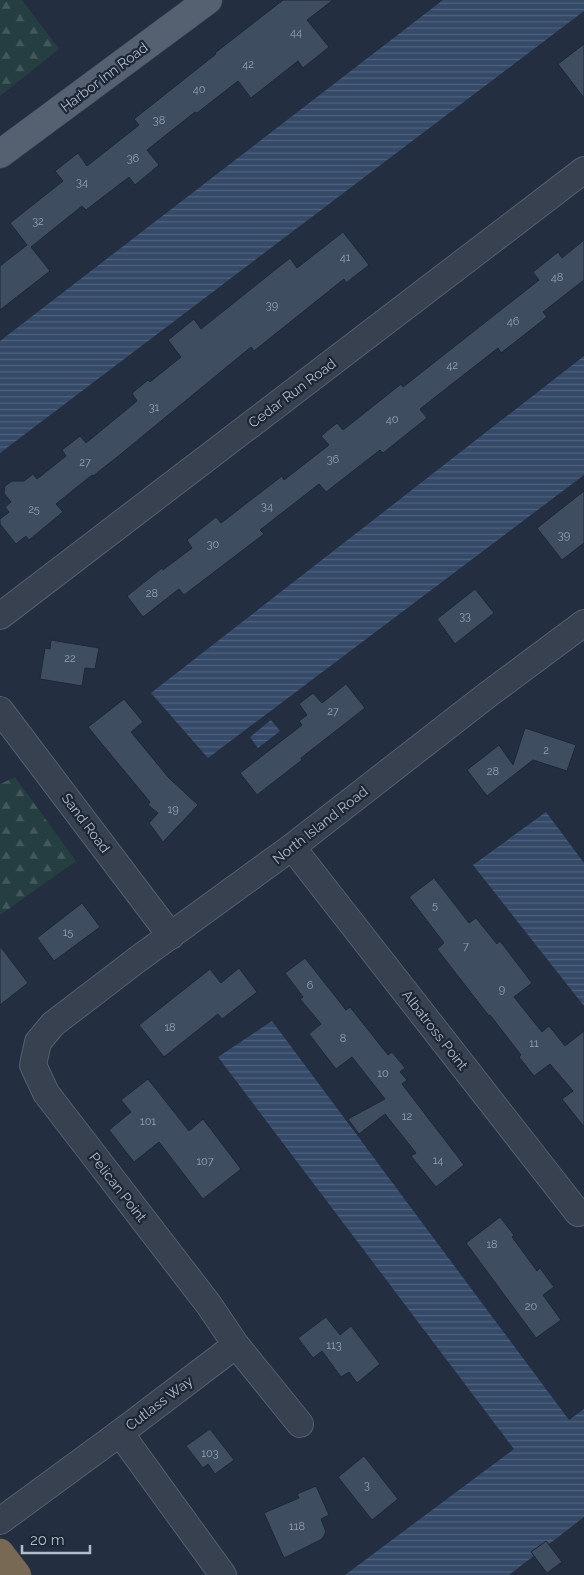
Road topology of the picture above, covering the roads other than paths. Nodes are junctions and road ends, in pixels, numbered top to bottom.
1 (208, 0) edge
2 (0, 154) edge
3 (584, 170) edge
4 (0, 616) edge
5 (579, 636) edge
6 (0, 710) edge
7 (292, 847) junction
8 (171, 936) junction
9 (53, 1024) joint
10 (578, 1213) dead end
11 (236, 1345) junction
12 (300, 1424) dead end
13 (120, 1433) junction
14 (0, 1521) edge
15 (0, 1553) edge
16 (17, 1575) edge
17 (223, 1575) edge

1 - 2 main road, Harbor Inn Road
3 - 4 street, Cedar Run Road
5 - 7 street, North Island Road
6 - 8 street, Sand Road
7 - 8 street, North Island Road
7 - 10 street, Albatross Point
8 - 9 street, North Island Road
9 - 11 street, Pelican Point
11 - 12 street
11 - 13 street, Cutlass Way
13 - 14 street, Cutlass Way
13 - 17 street
15 - 16 highway

